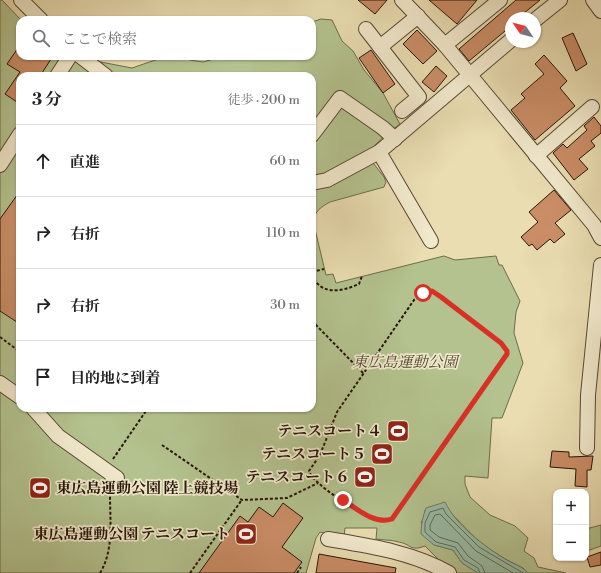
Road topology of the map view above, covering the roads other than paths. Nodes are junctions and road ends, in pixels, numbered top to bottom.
1 (402, 0) edge
2 (500, 0) edge
3 (560, 0) edge
4 (593, 0) edge
5 (29, 3) edge
6 (601, 11) edge
7 (541, 15) edge
8 (38, 16) edge
9 (418, 16) junction
10 (366, 29) dead end
11 (445, 45) junction
12 (505, 45) edge
13 (380, 47) junction
14 (67, 60) edge
15 (85, 60) edge
16 (60, 72) edge
17 (101, 72) edge
18 (468, 76) junction
19 (592, 107) dead end
20 (402, 111) dead end
21 (316, 130) edge
22 (395, 139) junction
23 (16, 140) edge
24 (379, 152) junction
25 (536, 156) junction
26 (0, 165) edge
27 (316, 182) edge
28 (601, 238) edge
29 (431, 241) dead end
30 (601, 265) edge
31 (0, 383) edge
32 (16, 394) edge
33 (37, 412) edge
34 (587, 448) dead end
35 (117, 478) road end
36 (328, 539) dead end
37 (449, 573) edge

1 - 9 street
2 - 11 street
3 - 7 street
4 - 6 street
5 - 8 street
9 - 11 street
9 - 13 street
10 - 13 street
11 - 18 street
12 - 18 street
13 - 20 street
14 - 16 street
15 - 17 street
18 - 22 street
18 - 25 street
19 - 25 street
21 - 22 street
22 - 24 street
23 - 26 street
24 - 27 street
24 - 29 street
25 - 28 street
30 - 34 street
31 - 32 street
33 - 35 street
36 - 37 street

